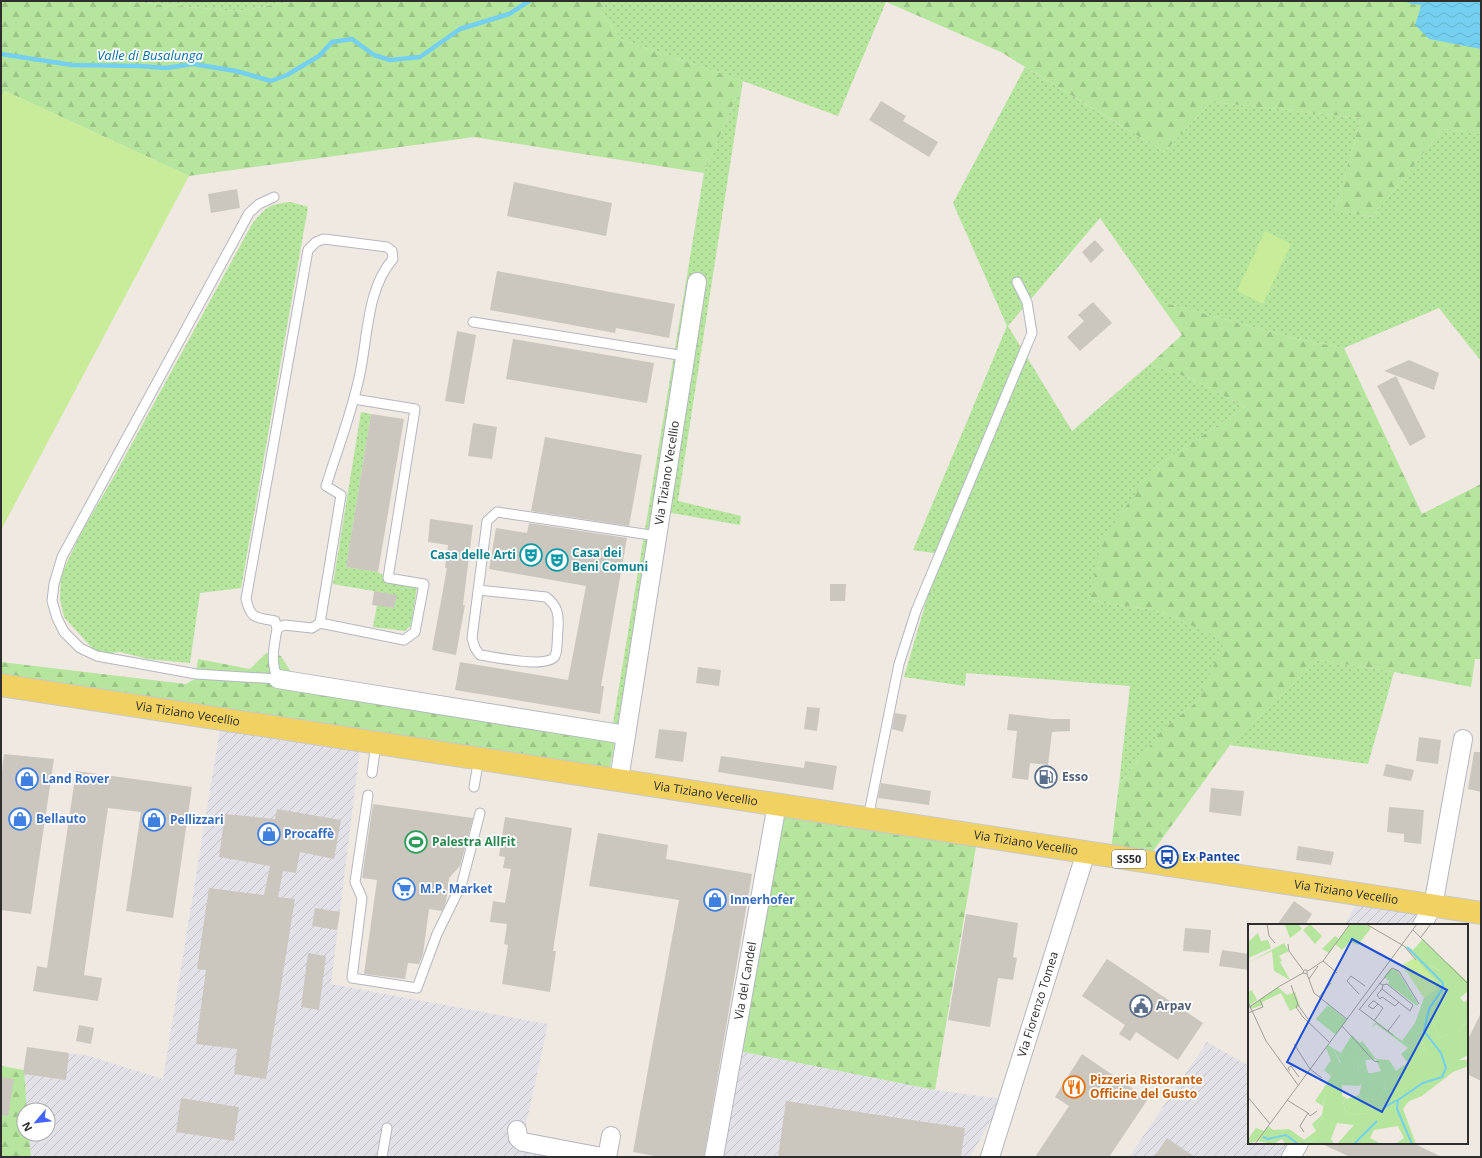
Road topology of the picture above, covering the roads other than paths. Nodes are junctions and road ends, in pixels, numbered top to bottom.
1 (274, 197) dead end
2 (697, 282) dead end
3 (1017, 282) dead end
4 (473, 322) dead end
5 (685, 356) junction
6 (354, 399) junction
7 (657, 536) junction
8 (478, 590) junction
9 (320, 623) junction
10 (277, 629) junction
11 (278, 679) junction
12 (1, 685) edge
13 (626, 735) junction
14 (1463, 739) dead end
15 (376, 743) junction
16 (479, 758) junction
17 (372, 773) dead end
18 (619, 780) junction
19 (474, 787) dead end
20 (368, 795) dead end
21 (777, 804) junction
22 (480, 814) dead end
23 (868, 818) junction
24 (1086, 852) junction
25 (1433, 906) junction
26 (1481, 913) edge
27 (1423, 924) edge
28 (387, 1128) dead end
29 (516, 1130) dead end
30 (610, 1136) dead end
31 (1298, 1144) edge
32 (382, 1157) edge
33 (602, 1157) edge
34 (607, 1157) edge
35 (714, 1157) edge
36 (990, 1157) edge
37 (1291, 1157) edge

1 - 11 lane
2 - 5 street, Via Tiziano Vecellio
3 - 23 lane
4 - 5 lane
5 - 7 street, Via Tiziano Vecellio
6 - 9 lane
6 - 9 lane
6 - 10 lane
7 - 8 lane
7 - 13 street, Via Tiziano Vecellio
8 - 8 lane
9 - 10 lane
10 - 11 lane
11 - 13 street
12 - 15 main road, Via Tiziano Vecellio
13 - 18 street, Via Tiziano Vecellio
14 - 25 street
15 - 16 main road, Via Tiziano Vecellio
15 - 17 lane
16 - 18 main road, Via Tiziano Vecellio
16 - 19 lane
18 - 21 main road, Via Tiziano Vecellio
20 - 22 lane
21 - 23 main road, Via Tiziano Vecellio / SS50
21 - 35 street, Via del Candel
23 - 24 main road, Via Tiziano Vecellio / SS50
24 - 25 main road, Via Tiziano Vecellio / SS50
24 - 36 street, Via Fiorenzo Tomea
25 - 26 main road, Via Tiziano Vecellio / SS50
25 - 27 street
28 - 32 lane
29 - 33 street
30 - 34 street
31 - 37 street

